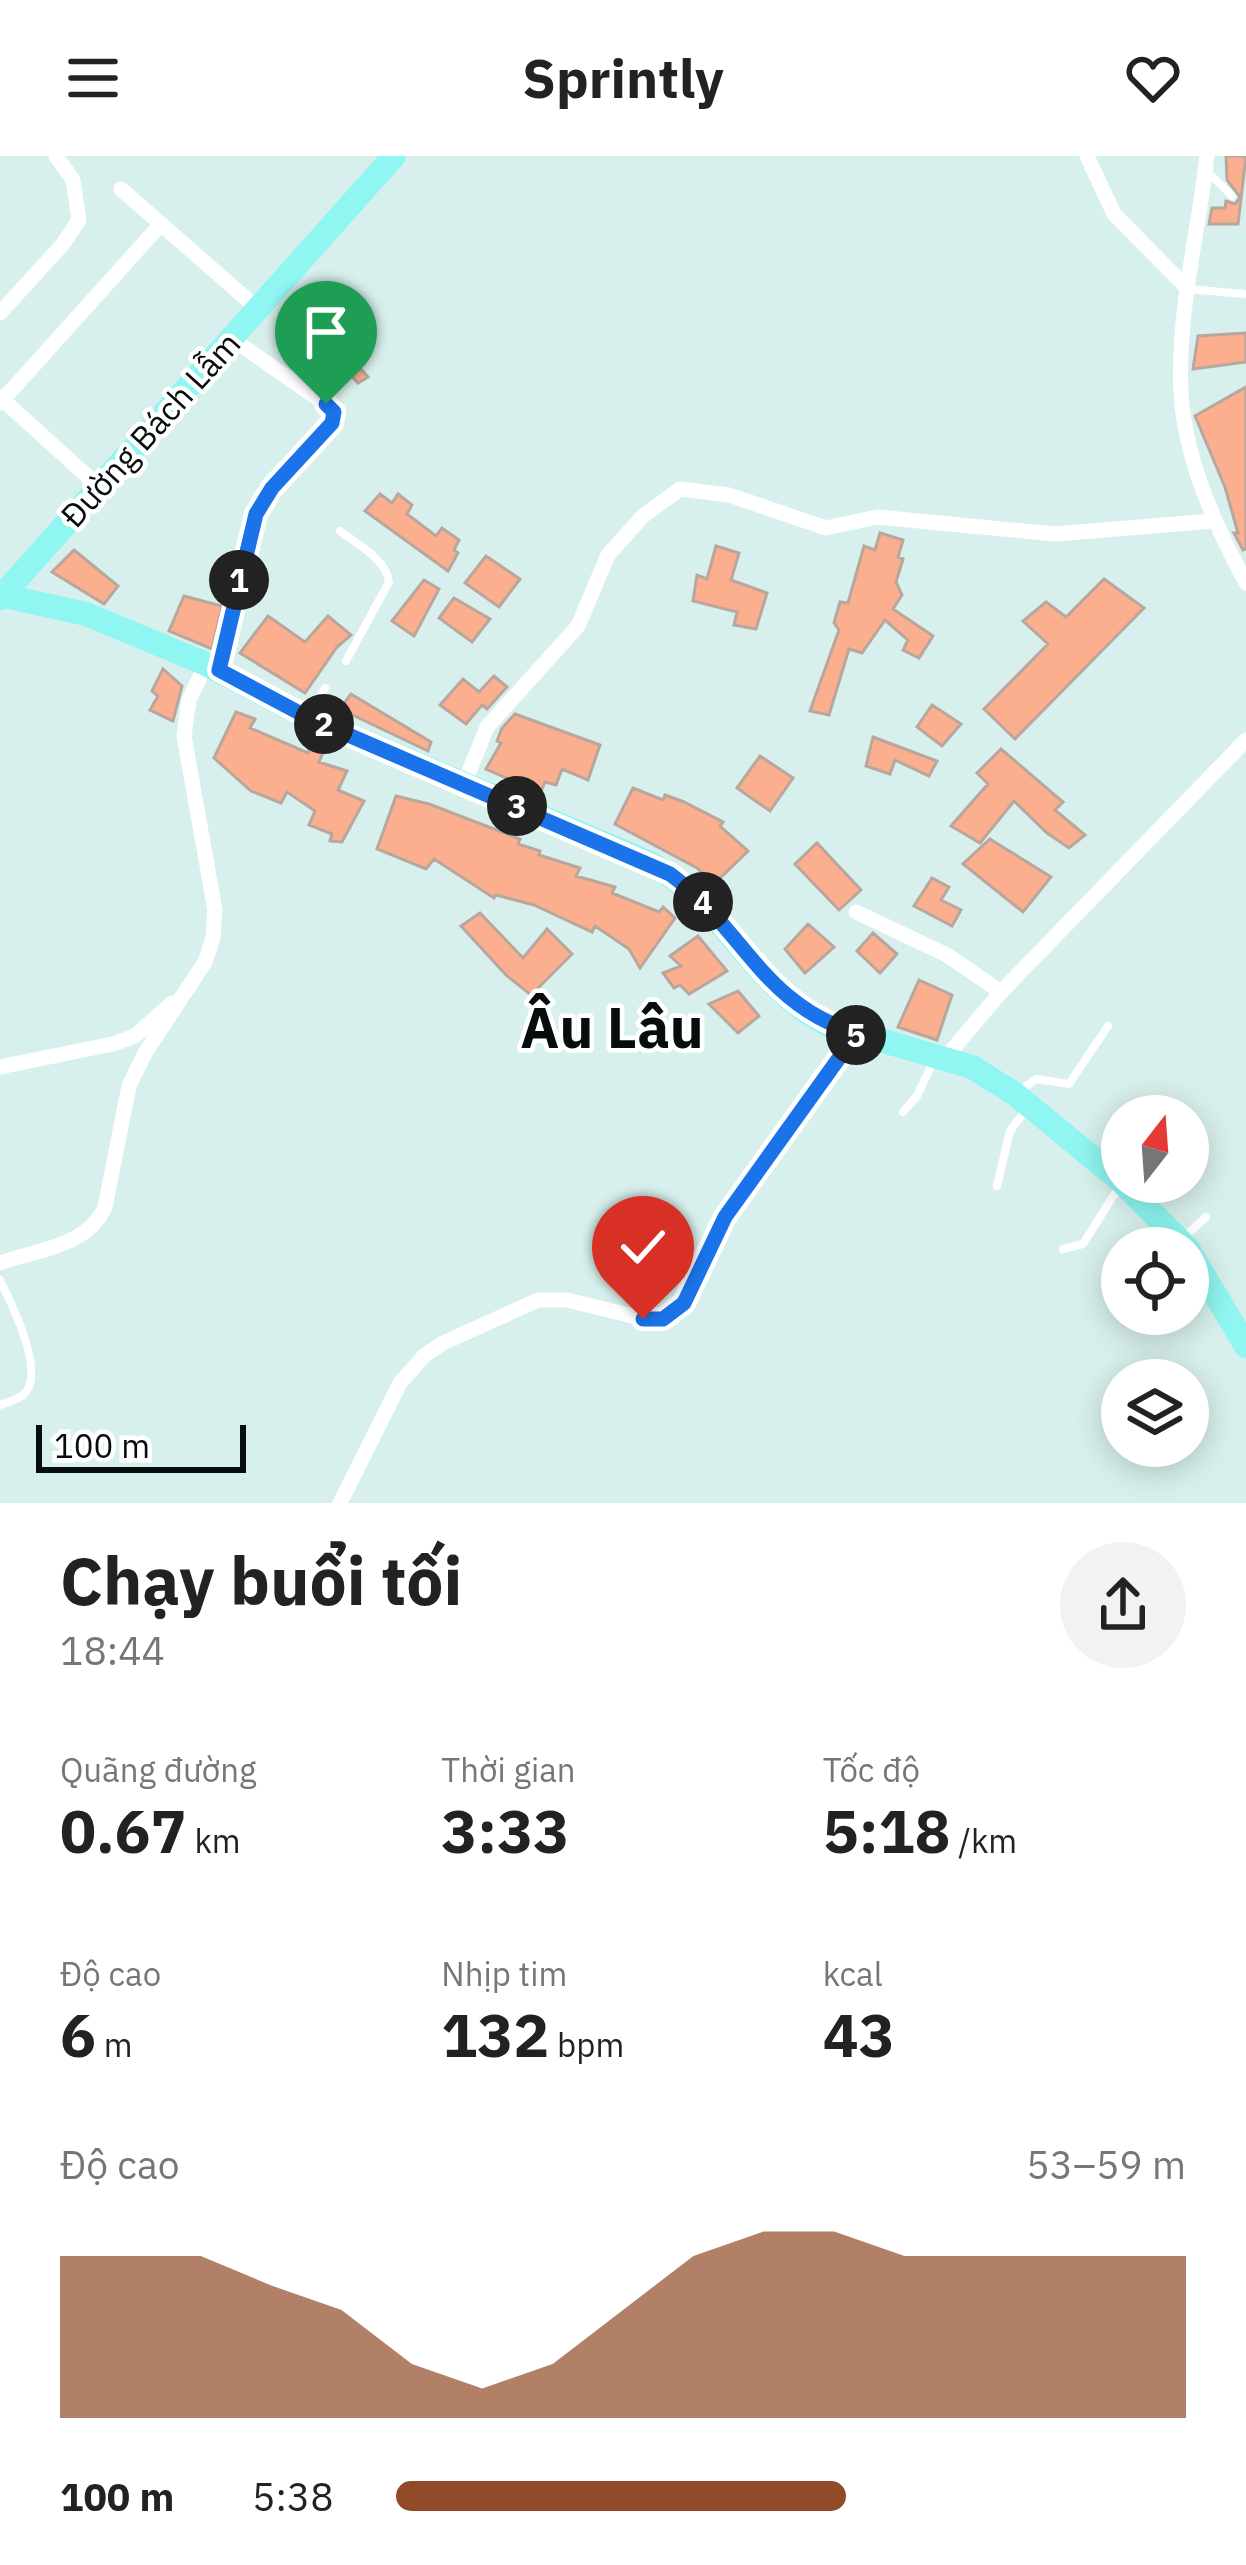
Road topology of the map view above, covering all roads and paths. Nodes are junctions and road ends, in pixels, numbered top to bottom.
1 (56, 156) edge
2 (394, 156) edge
3 (1087, 156) edge
4 (1206, 163) edge
5 (121, 189) dead end
6 (1232, 196) dead end
7 (161, 224) junction
8 (1188, 289) junction
9 (1243, 294) edge
10 (258, 309) junction
11 (0, 313) edge
12 (231, 338) junction
13 (1, 400) edge
14 (98, 486) junction
15 (1213, 520) junction
16 (340, 531) dead end
17 (1246, 583) edge
18 (1, 596) edge
19 (346, 661) dead end
20 (213, 667) junction
21 (325, 688) dead end
22 (309, 718) junction
23 (1246, 740) edge
24 (464, 784) junction
25 (856, 912) dead end
26 (1001, 992) junction
27 (182, 996) junction
28 (1108, 1026) dead end
29 (857, 1033) junction
30 (941, 1055) junction
31 (0, 1066) edge
32 (1022, 1099) junction
33 (903, 1112) dead end
34 (1101, 1162) edge
35 (997, 1186) dead end
36 (1113, 1203) edge
37 (1145, 1203) edge
38 (1205, 1217) dead end
39 (1168, 1227) edge
40 (1198, 1227) edge
41 (1063, 1249) dead end
42 (0, 1263) edge
43 (0, 1280) edge
44 (1209, 1284) edge
45 (1243, 1337) edge
46 (0, 1405) edge
47 (340, 1503) edge

1 - 11 street
2 - 10 main road, Đường Bách Lẫm
3 - 8 street
4 - 6 lane
4 - 8 street
5 - 7 street
7 - 10 street
7 - 13 street
8 - 9 lane
8 - 15 street
10 - 12 main road, Đường Bách Lẫm
12 - 14 main road, Đường Bách Lẫm
12 - 20 street
13 - 14 street
14 - 18 main road, Đường Bách Lẫm
15 - 17 street
15 - 24 street
16 - 19 lane
18 - 20 main road
20 - 22 main road
20 - 27 street
21 - 22 lane
22 - 24 main road
23 - 26 street
24 - 29 main road
25 - 26 street
26 - 30 street
27 - 31 street
27 - 42 street
28 - 32 lane
29 - 30 main road
29 - 47 street
30 - 32 main road
30 - 33 lane
32 - 34 main road
32 - 35 lane
36 - 41 lane
37 - 39 main road
38 - 40 lane
43 - 46 lane
44 - 45 main road

